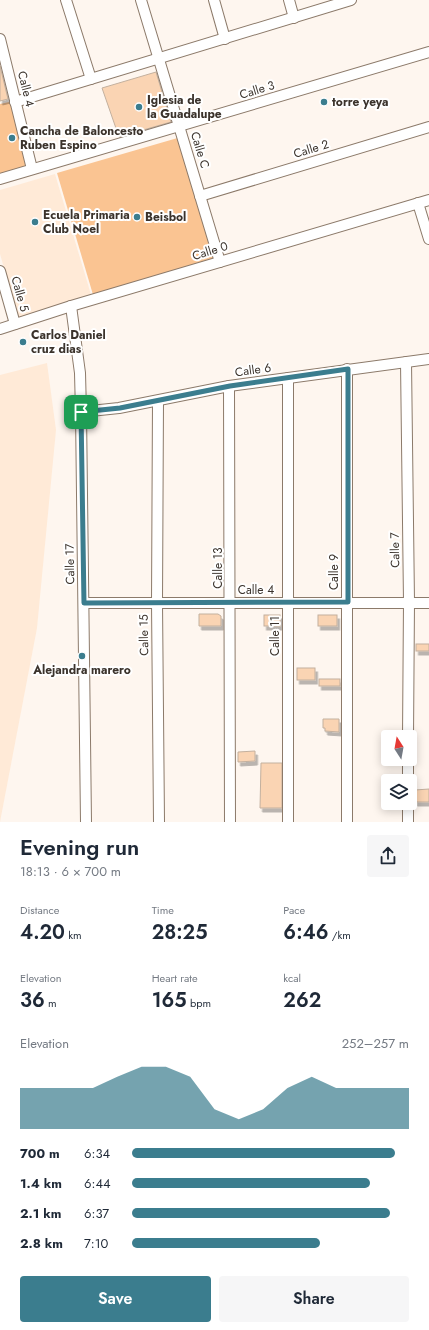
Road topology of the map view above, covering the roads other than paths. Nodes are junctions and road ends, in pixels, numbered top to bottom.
1 (66, 0) edge
2 (141, 0) edge
3 (214, 0) edge
4 (289, 0) edge
5 (347, 1) edge
6 (294, 18) junction
7 (0, 39) edge
8 (225, 39) junction
9 (429, 52) edge
10 (159, 58) junction
11 (91, 79) junction
12 (15, 102) junction
13 (429, 127) edge
14 (179, 128) junction
15 (32, 169) junction
16 (0, 179) edge
17 (200, 196) junction
18 (429, 200) edge
19 (418, 202) junction
20 (429, 239) edge
21 (220, 262) junction
22 (0, 271) edge
23 (71, 306) junction
24 (16, 324) junction
25 (0, 329) edge
26 (429, 359) edge
27 (406, 362) junction
28 (348, 369) junction
29 (288, 378) junction
30 (230, 386) junction
31 (158, 401) junction
32 (81, 412) junction
33 (348, 602) junction
34 (409, 602) junction
35 (84, 603) junction
36 (157, 603) junction
37 (231, 603) junction
38 (288, 603) junction
39 (429, 603) edge
40 (408, 730) edge
41 (408, 810) edge
42 (86, 822) edge
43 (159, 822) edge
44 (230, 822) edge
45 (288, 822) edge
46 (347, 822) edge
47 (408, 822) edge

1 - 11 street
2 - 10 street, Calle C
3 - 8 street
4 - 6 street
5 - 6 street
6 - 8 street
7 - 12 street, Calle 4
8 - 10 street
9 - 14 street, Calle 3
10 - 11 street
10 - 14 street, Calle C
11 - 12 street
12 - 15 street, Calle 4
13 - 17 street, Calle 2
14 - 15 street, Calle 3
14 - 17 street, Calle C
15 - 16 street, Calle 3
17 - 21 street, Calle C
18 - 19 street, Calle 0
19 - 20 street
19 - 21 street, Calle 0
21 - 23 street, Calle 0
22 - 24 street, Calle 5
23 - 24 street, Calle 0
23 - 32 street, Calle 17
24 - 25 street, Calle 0
26 - 27 street, Calle 6
27 - 28 street, Calle 6
27 - 34 street, Calle 7
28 - 29 street, Calle 6
28 - 33 street, Calle 9
29 - 30 street, Calle 6
29 - 38 street, Calle 11
30 - 31 street, Calle 6
30 - 37 street, Calle 13
31 - 32 street, Calle 6
31 - 36 street, Calle 15
32 - 35 street, Calle 17
33 - 34 street, Calle 4
33 - 38 street, Calle 4
33 - 46 street, Calle 9
34 - 39 street, Calle 4
34 - 40 street, Calle 7
35 - 36 street, Calle 4
35 - 42 street, Calle 17
36 - 37 street, Calle 4
36 - 43 street, Calle 15
37 - 38 street, Calle 4
37 - 44 street, Calle 13
38 - 45 street, Calle 11
41 - 47 street

